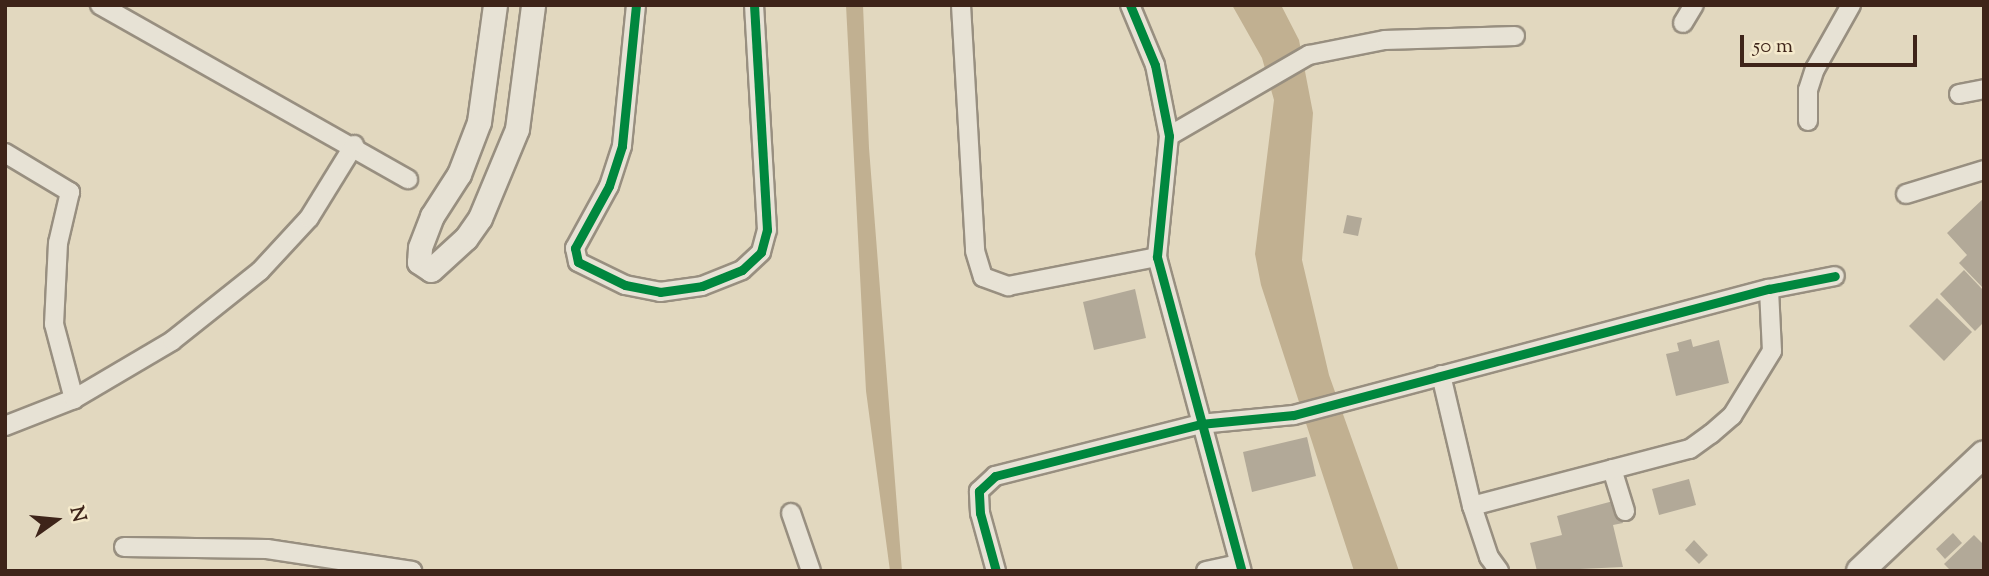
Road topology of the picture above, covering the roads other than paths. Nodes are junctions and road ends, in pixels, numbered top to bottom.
1 (100, 5) edge
2 (495, 5) edge
3 (533, 5) edge
4 (636, 5) edge
5 (754, 5) edge
6 (961, 5) edge
7 (1130, 5) edge
8 (1694, 5) edge
9 (1851, 5) edge
10 (1684, 23) dead end
11 (1515, 36) dead end
12 (1984, 89) edge
13 (1959, 94) dead end
14 (1808, 121) dead end
15 (1169, 136) junction
16 (354, 145) junction
17 (5, 153) edge
18 (1984, 170) edge
19 (408, 179) dead end
20 (1906, 194) dead end
21 (1157, 257) junction
22 (1835, 276) dead end
23 (1769, 289) junction
24 (1441, 374) junction
25 (74, 400) junction
26 (1200, 424) junction
27 (5, 426) edge
28 (1984, 454) edge
29 (1612, 469) junction
30 (1472, 506) junction
31 (1625, 512) dead end
32 (791, 513) dead end
33 (124, 547) dead end
34 (1240, 567) edge
35 (412, 571) edge
36 (811, 571) edge
37 (996, 571) edge
38 (1206, 571) edge
39 (1499, 571) edge
40 (1860, 571) edge

1 - 16 street
2 - 3 street
4 - 5 street
6 - 21 street
7 - 15 street
8 - 10 street
9 - 14 street
11 - 15 street
12 - 13 street
15 - 21 street
16 - 19 street
16 - 25 street
17 - 25 street
18 - 20 street
21 - 26 street
22 - 23 street
23 - 24 street
23 - 29 street
24 - 26 street
24 - 30 street
25 - 27 street
26 - 34 street
26 - 37 street
28 - 40 main road
29 - 30 street
29 - 31 street
30 - 39 street
32 - 36 street
33 - 35 street
34 - 38 street

